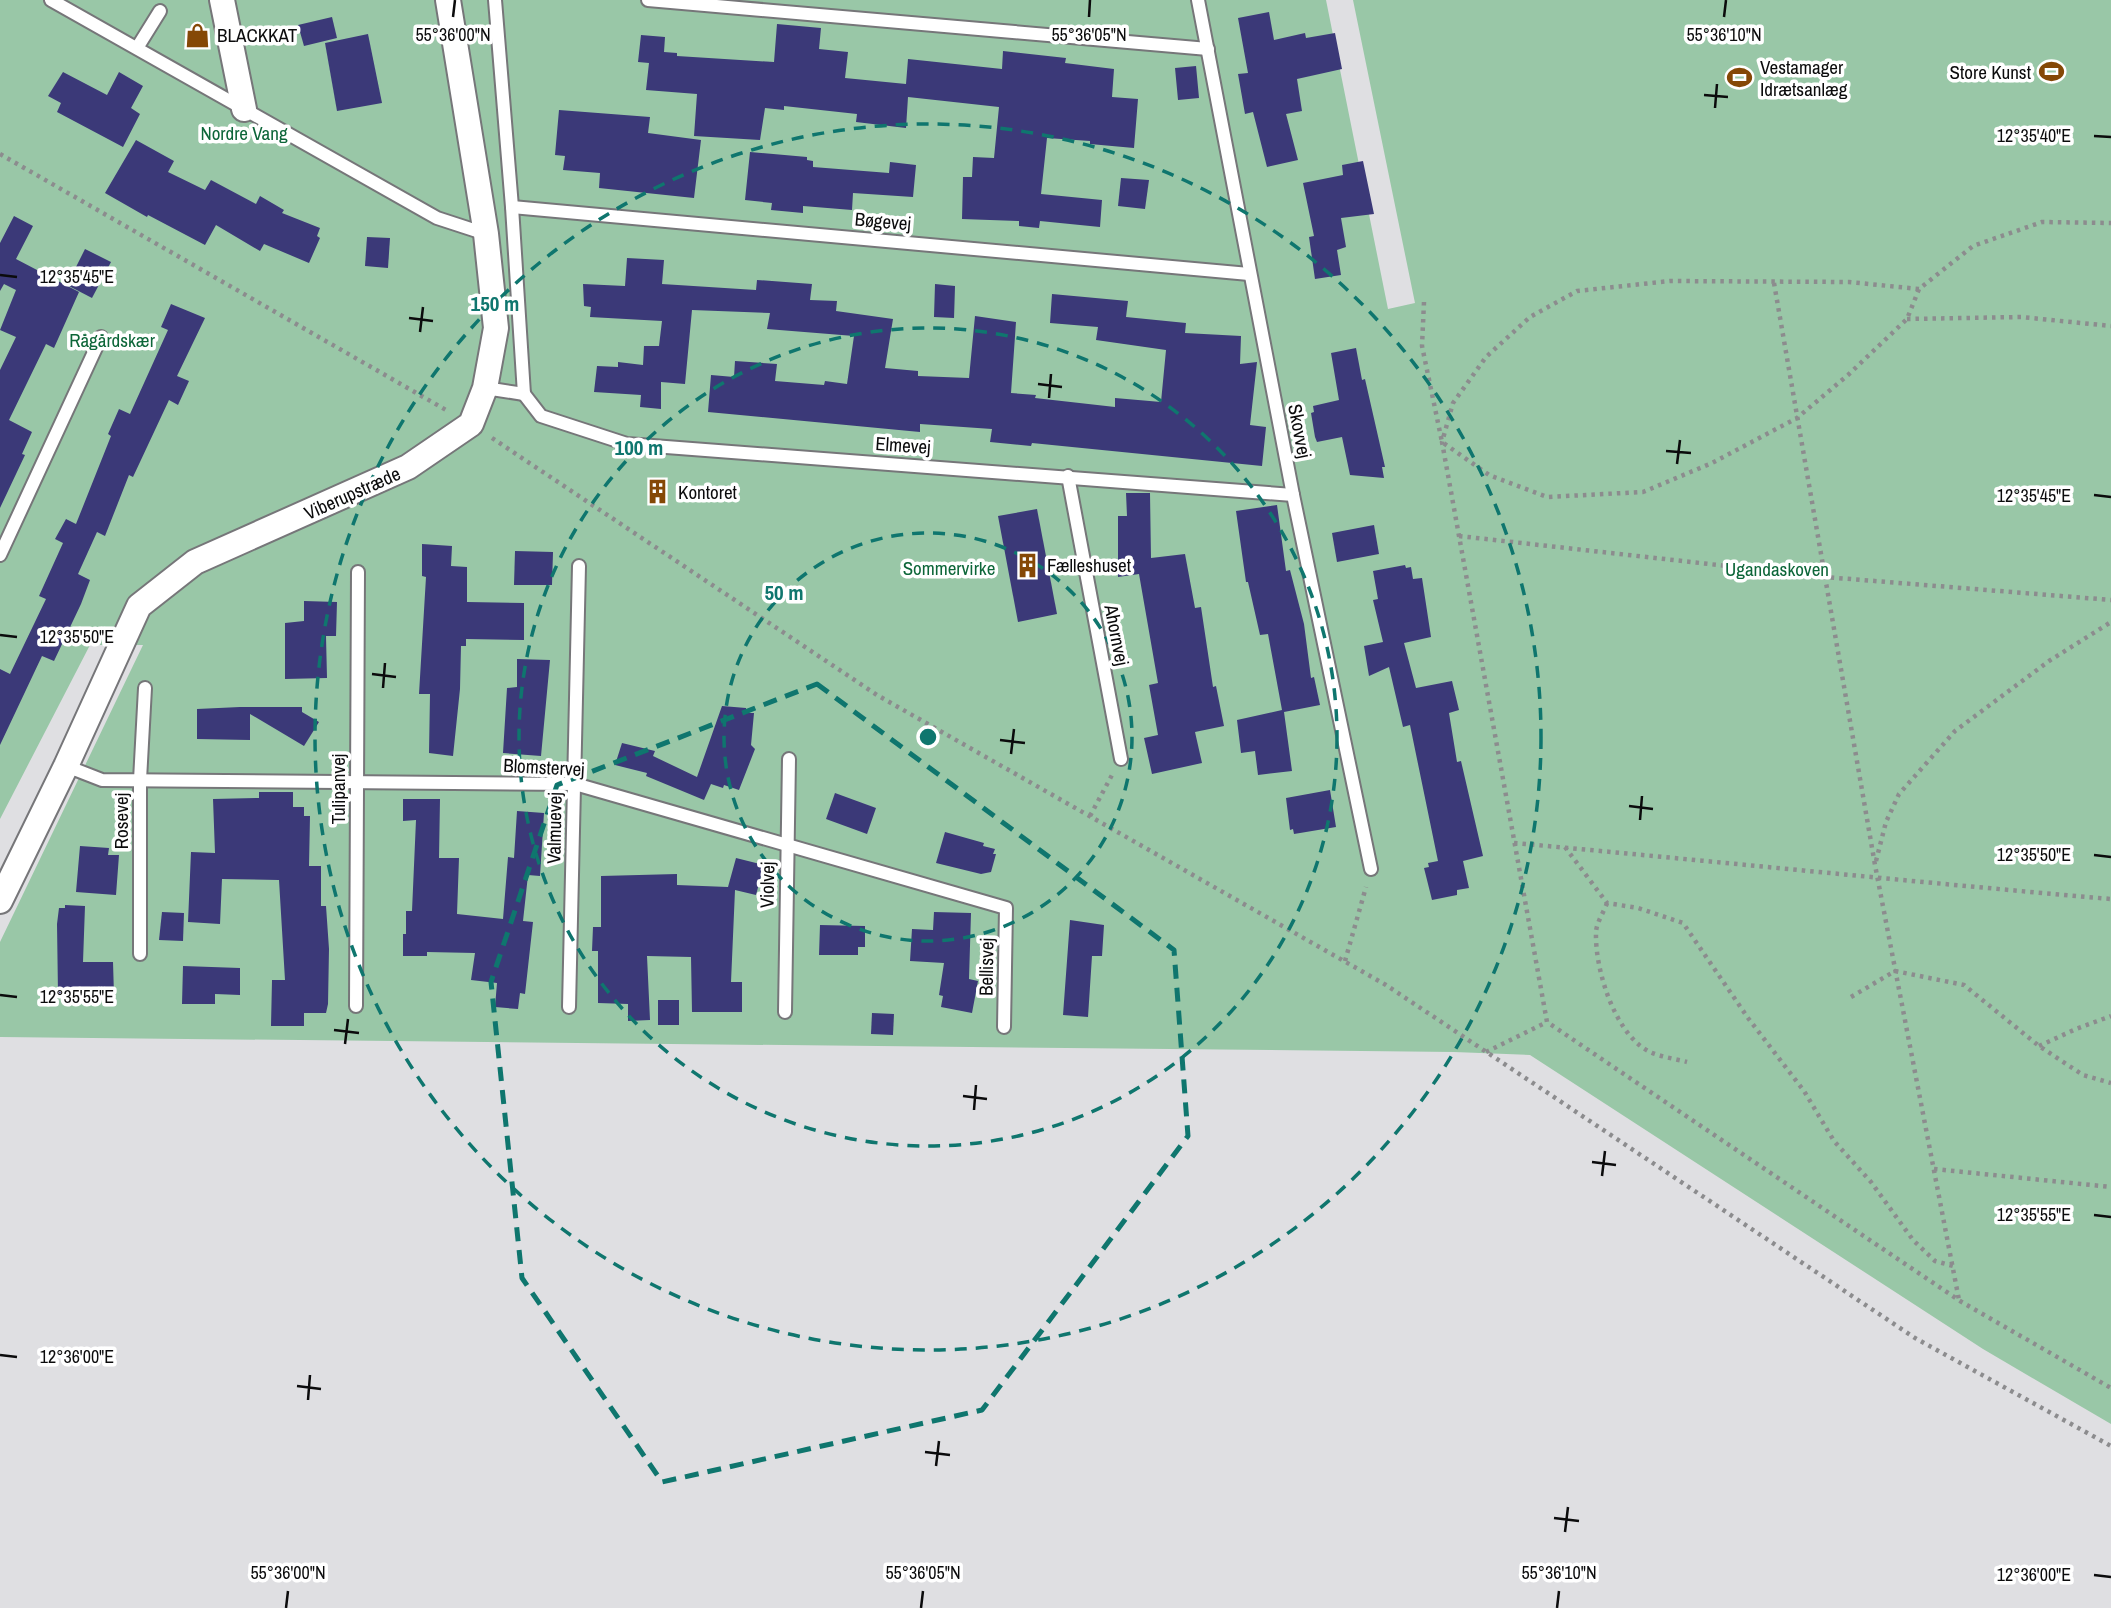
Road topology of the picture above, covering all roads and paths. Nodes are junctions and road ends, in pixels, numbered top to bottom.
1 (222, 0) edge
2 (449, 0) edge
3 (495, 0) edge
4 (648, 0) edge
5 (1198, 0) edge
6 (54, 1) edge
7 (160, 11) dead end
8 (137, 48) junction
9 (1208, 49) junction
10 (244, 109) junction
11 (0, 155) edge
12 (512, 207) junction
13 (2111, 223) edge
14 (486, 234) junction
15 (1249, 274) junction
16 (1774, 283) junction
17 (1920, 289) junction
18 (1424, 302) dead end
19 (1907, 319) junction
20 (2111, 326) edge
21 (101, 337) dead end
22 (485, 388) junction
23 (524, 394) junction
24 (1797, 418) junction
25 (471, 424) junction
26 (1442, 442) junction
27 (1068, 476) junction
28 (1293, 495) junction
29 (1459, 536) junction
30 (0, 555) edge
31 (579, 566) dead end
32 (358, 572) dead end
33 (1825, 578) junction
34 (2111, 600) edge
35 (2111, 622) edge
36 (145, 688) dead end
37 (789, 759) dead end
38 (1121, 759) joint
39 (66, 765) junction
40 (140, 780) junction
41 (357, 782) junction
42 (575, 784) junction
43 (1090, 816) junction
44 (1514, 843) junction
45 (787, 845) junction
46 (1565, 847) junction
47 (1875, 865) junction
48 (1371, 869) joint
49 (1877, 879) junction
50 (2111, 899) edge
51 (0, 901) edge
52 (1607, 903) junction
53 (1006, 908) joint
54 (139, 954) dead end
55 (1345, 961) junction
56 (1895, 971) junction
57 (1851, 997) dead end
58 (356, 1006) dead end
59 (569, 1007) dead end
60 (785, 1012) dead end
61 (2111, 1016) edge
62 (1547, 1022) junction
63 (1004, 1027) dead end
64 (2039, 1046) junction
65 (1486, 1052) junction
66 (1687, 1062) dead end
67 (2111, 1083) edge
68 (1934, 1168) junction
69 (2111, 1187) edge
70 (1953, 1266) junction
71 (1960, 1301) junction
72 (2111, 1388) edge
73 (2111, 1446) edge

1 - 10 street
2 - 14 street
3 - 12 lane
4 - 9 lane
5 - 9 lane, Skovvej
6 - 8 lane
7 - 8 lane
8 - 10 lane
9 - 15 lane, Skovvej
10 - 14 lane
11 - 25 path
12 - 15 lane, Bøgevej
12 - 23 lane
13 - 17 path
14 - 22 street
15 - 28 lane, Skovvej
16 - 17 path
16 - 24 path
16 - 26 path
17 - 19 path
18 - 26 path
19 - 20 path
19 - 24 path
21 - 30 lane
22 - 23 lane
22 - 25 street
23 - 27 lane, Elmevej
24 - 26 path
24 - 33 path
25 - 39 street, Viberupstræde
25 - 43 path
26 - 29 path
27 - 28 lane, Elmevej
27 - 38 lane, Ahornvej
28 - 48 lane, Skovvej
29 - 33 path
29 - 44 path
31 - 42 lane, Valmuevej
32 - 41 lane, Tulipanvej
33 - 34 path
33 - 47 path
35 - 47 path
36 - 40 lane, Rosevej
37 - 45 lane, Violvej
38 - 43 path
39 - 40 lane, Blomstervej
39 - 51 street, Viberupstræde
40 - 41 lane, Blomstervej
40 - 54 lane, Rosevej
41 - 42 lane, Blomstervej
41 - 58 lane, Tulipanvej
42 - 45 lane, Blomstervej
42 - 59 lane, Valmuevej
43 - 55 path
44 - 46 path
44 - 62 path
45 - 53 lane, Blomstervej
45 - 60 lane, Violvej
46 - 49 path
46 - 52 path
47 - 49 path
48 - 55 path
49 - 50 path
49 - 56 path
52 - 66 path
52 - 70 path
53 - 63 lane, Bellisvej
55 - 65 path
56 - 57 path
56 - 64 path
56 - 68 path
61 - 64 path
62 - 65 path
62 - 71 path
64 - 67 path
65 - 73 path
68 - 69 path
68 - 70 path
70 - 71 path
71 - 72 path

